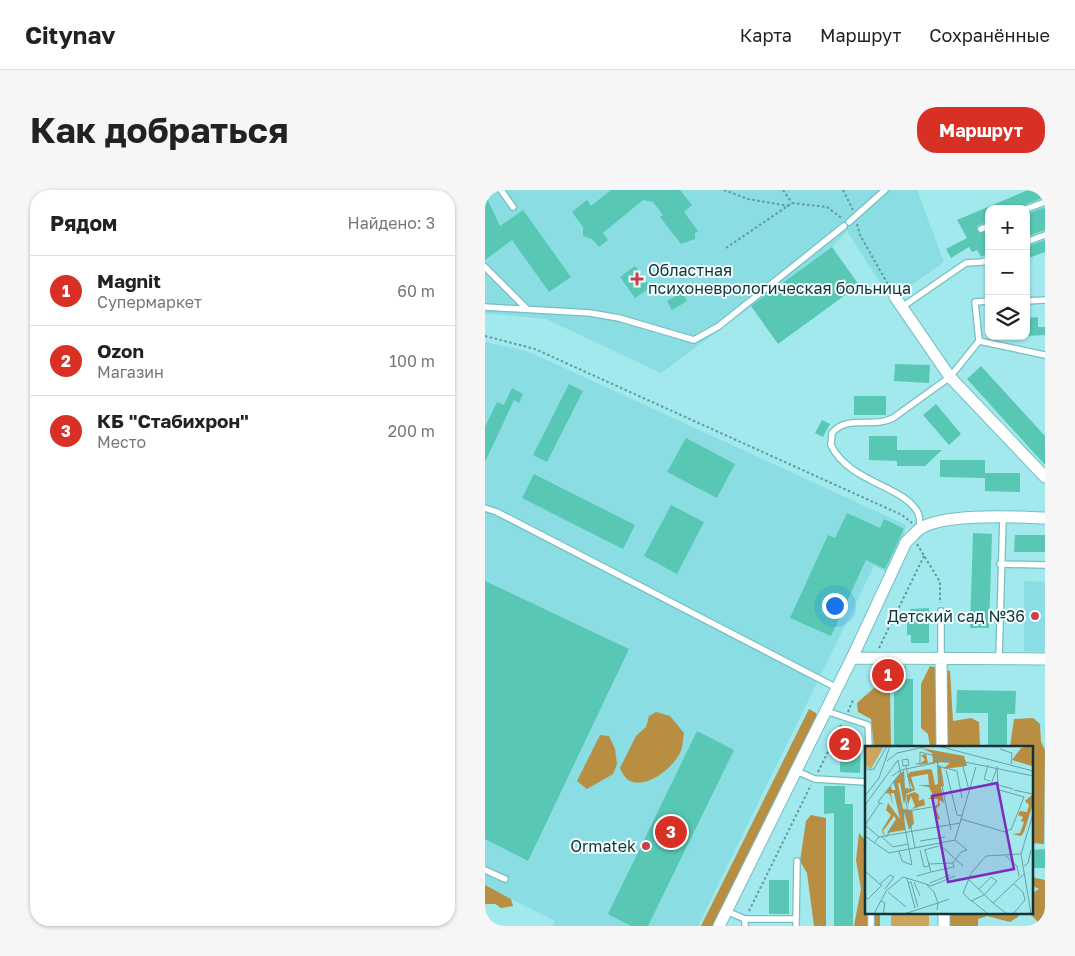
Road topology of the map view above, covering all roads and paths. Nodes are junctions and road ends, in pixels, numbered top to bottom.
1 (501, 190) edge
2 (724, 190) edge
3 (783, 190) edge
4 (843, 190) edge
5 (882, 192) edge
6 (1045, 202) edge
7 (792, 203) junction
8 (789, 206) junction
9 (513, 207) dead end
10 (1030, 208) edge
11 (856, 217) junction
12 (847, 224) junction
13 (985, 228) edge
14 (981, 230) dead end
15 (1045, 235) edge
16 (1030, 241) edge
17 (726, 248) dead end
18 (985, 261) edge
19 (485, 267) edge
20 (1045, 300) edge
21 (985, 301) edge
22 (1030, 301) edge
23 (899, 302) junction
24 (485, 307) edge
25 (526, 309) junction
26 (485, 336) edge
27 (979, 341) junction
28 (1045, 355) edge
29 (950, 377) junction
30 (1045, 477) edge
31 (485, 508) edge
32 (1003, 517) junction
33 (1045, 518) edge
34 (916, 532) junction
35 (924, 556) junction
36 (1000, 564) junction
37 (1045, 565) edge
38 (941, 611) joint
39 (941, 657) junction
40 (852, 658) junction
41 (874, 658) junction
42 (999, 658) junction
43 (1045, 659) edge
44 (837, 688) junction
45 (853, 700) dead end
46 (826, 711) junction
47 (845, 717) junction
48 (869, 746) edge
49 (942, 746) edge
50 (796, 770) junction
51 (815, 778) junction
52 (865, 782) edge
53 (797, 861) dead end
54 (485, 870) edge
55 (505, 879) dead end
56 (726, 911) junction
57 (745, 919) junction
58 (796, 919) junction
59 (485, 920) edge
60 (486, 926) edge
61 (719, 926) edge
62 (745, 926) edge
63 (796, 926) edge

1 - 9 lane
2 - 8 path
3 - 7 path
4 - 11 path
5 - 11 lane
6 - 10 lane
7 - 8 path
7 - 12 path
8 - 17 path
11 - 12 lane
11 - 23 path
12 - 25 lane
13 - 14 lane
15 - 16 lane
18 - 23 lane
19 - 25 lane
20 - 22 lane
21 - 27 lane
23 - 29 street
24 - 25 lane
26 - 34 path
27 - 28 lane
27 - 29 lane
29 - 30 street
29 - 34 lane
31 - 44 lane
32 - 33 street
32 - 34 street
32 - 36 lane
34 - 35 path
34 - 40 street
35 - 38 path
35 - 41 path
36 - 37 lane
36 - 42 lane
38 - 39 lane
39 - 41 street
39 - 42 street
39 - 49 street
40 - 41 street
40 - 44 street
42 - 43 street
44 - 46 street
45 - 47 path
46 - 47 lane
46 - 50 street
47 - 48 lane
47 - 51 path
50 - 51 lane
50 - 56 street
51 - 52 lane
51 - 57 path
53 - 58 lane
54 - 55 lane
56 - 57 lane
56 - 61 street
57 - 58 lane
57 - 62 lane
58 - 63 lane
59 - 60 lane

